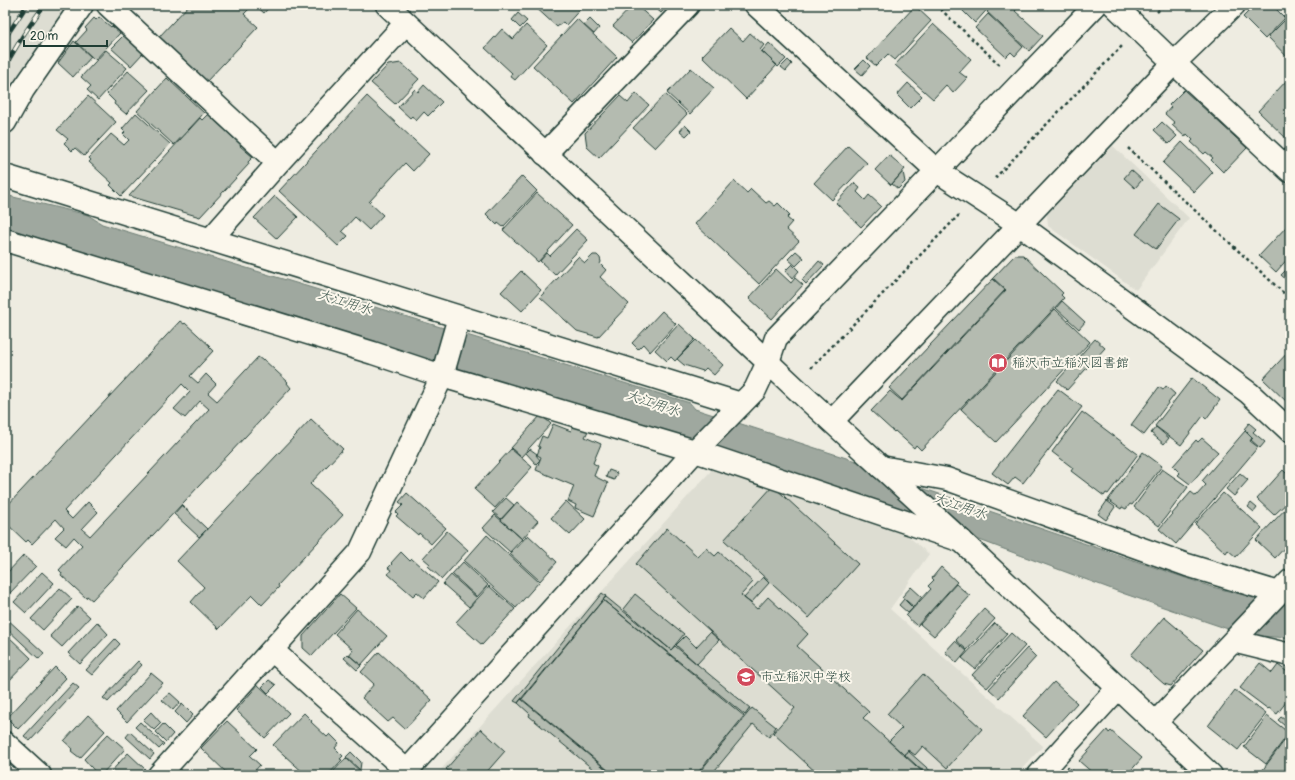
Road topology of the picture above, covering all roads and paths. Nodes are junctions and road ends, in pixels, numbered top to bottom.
1 (82, 5) edge
2 (108, 5) edge
3 (387, 5) edge
4 (688, 5) edge
5 (756, 5) edge
6 (936, 5) edge
7 (1096, 5) edge
8 (1114, 5) edge
9 (1234, 5) edge
10 (406, 23) junction
11 (1174, 63) junction
12 (1020, 84) junction
13 (1083, 87) dead end
14 (5, 122) edge
15 (1110, 130) junction
16 (545, 154) junction
17 (278, 163) junction
18 (937, 171) junction
19 (1290, 171) edge
20 (5, 176) edge
21 (977, 197) junction
22 (1020, 225) junction
23 (5, 240) edge
24 (210, 240) junction
25 (1290, 299) edge
26 (457, 323) junction
27 (768, 362) junction
28 (810, 369) dead end
29 (443, 373) junction
30 (735, 410) junction
31 (832, 421) junction
32 (1290, 431) edge
33 (696, 450) junction
34 (881, 467) junction
35 (957, 536) junction
36 (1284, 589) edge
37 (1236, 638) junction
38 (272, 650) junction
39 (1290, 654) edge
40 (1118, 688) junction
41 (1155, 723) junction
42 (5, 743) edge
43 (405, 773) edge
44 (40, 775) edge
45 (159, 775) edge
46 (1039, 775) edge
47 (1211, 775) edge

1 - 14 street
2 - 17 street
3 - 10 street
4 - 16 street
5 - 18 street
6 - 12 path
7 - 12 street
8 - 11 street
9 - 11 street
10 - 16 street
10 - 17 street
11 - 15 street
11 - 19 street
12 - 18 street
13 - 21 path
15 - 22 street
15 - 25 path
16 - 27 street
17 - 24 street
18 - 21 street
18 - 27 street
20 - 24 street
21 - 22 street
21 - 28 path
22 - 31 street
22 - 32 street
23 - 29 street
24 - 26 street
26 - 29 street
26 - 30 street
27 - 30 street
27 - 31 street
29 - 33 street
29 - 38 street
30 - 33 street
31 - 34 street
33 - 35 street
33 - 43 street
34 - 35 street
34 - 36 street
35 - 40 street
36 - 37 street
37 - 39 street
37 - 41 street
38 - 43 street
38 - 45 street
40 - 41 street
40 - 46 street
41 - 47 street
42 - 44 street

